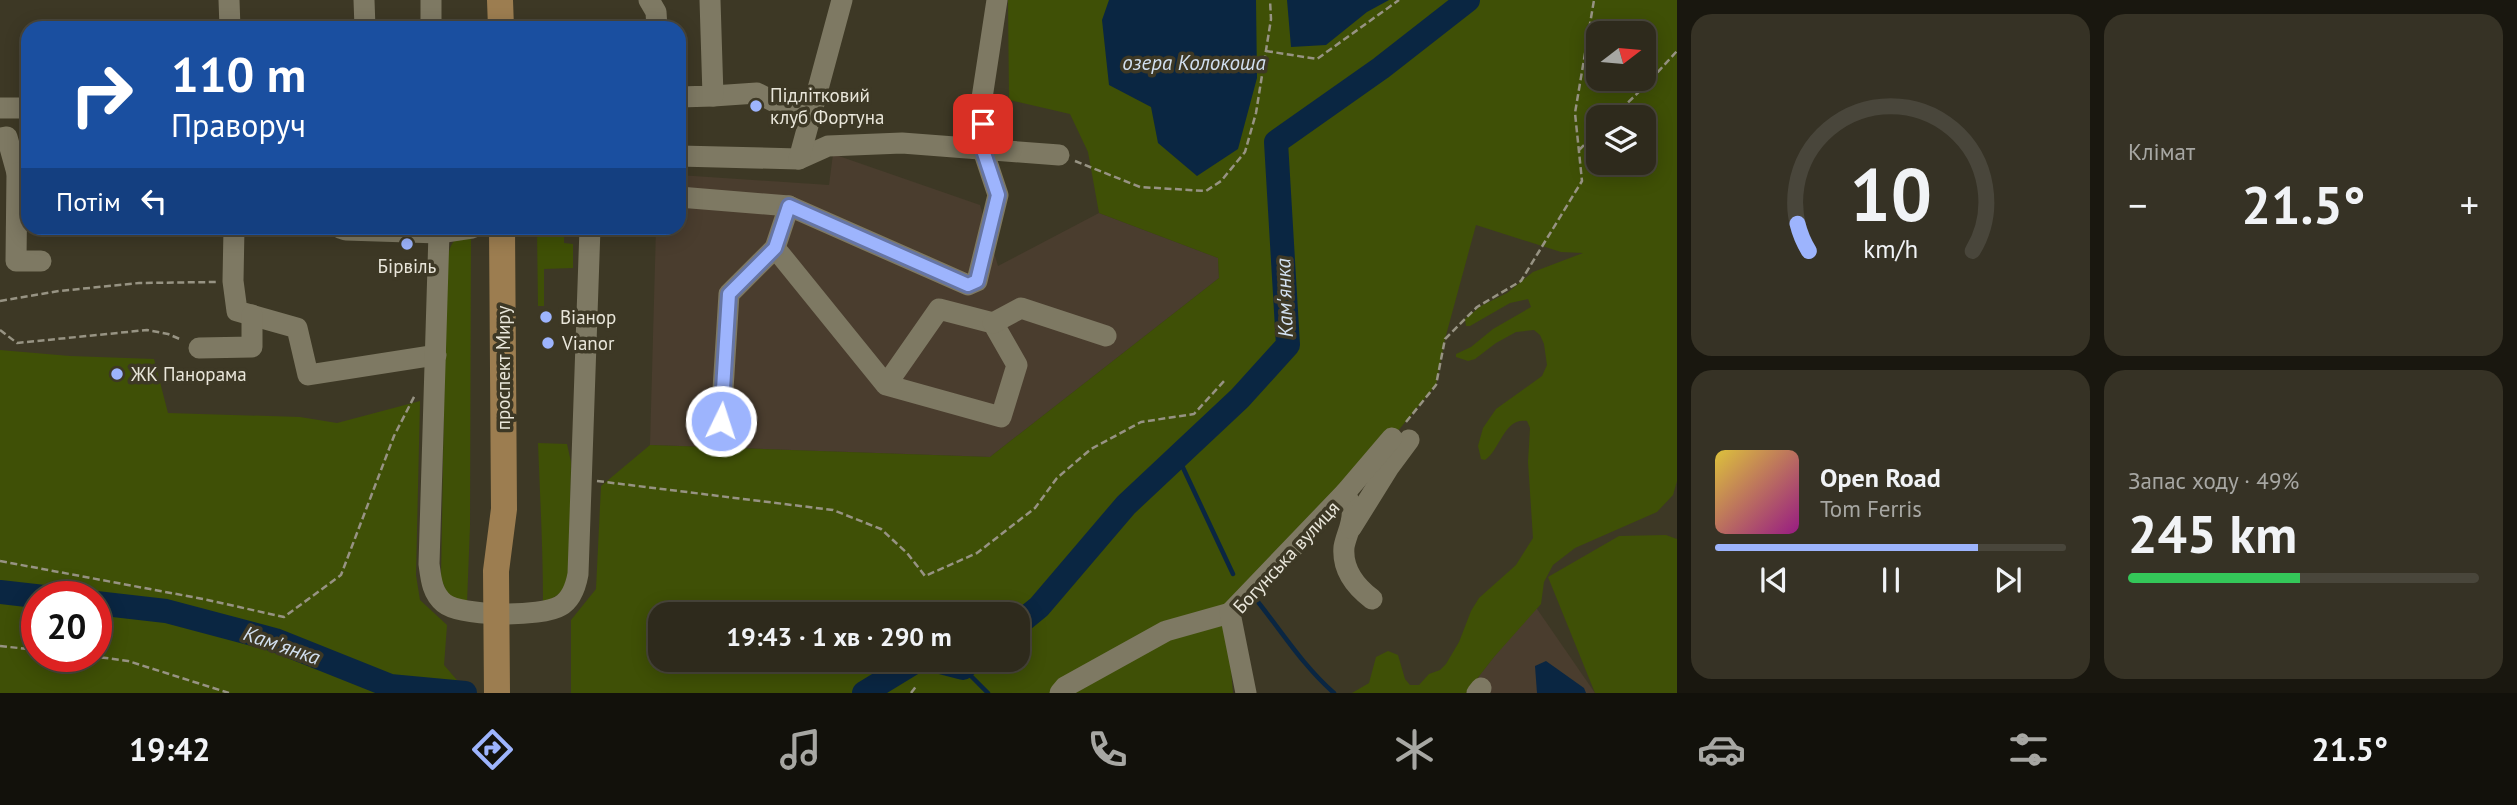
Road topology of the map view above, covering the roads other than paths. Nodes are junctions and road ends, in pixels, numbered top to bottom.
1 (229, 0) edge
2 (364, 0) edge
3 (431, 0) edge
4 (500, 0) edge
5 (649, 0) edge
6 (710, 0) edge
7 (842, 0) edge
8 (998, 0) edge
9 (230, 21) edge
10 (365, 21) edge
11 (431, 21) edge
12 (500, 21) edge
13 (657, 21) edge
14 (713, 96) junction
15 (686, 97) edge
16 (0, 108) edge
17 (21, 108) edge
18 (810, 120) junction
19 (0, 138) edge
20 (983, 150) junction
21 (1059, 155) road end
22 (686, 156) edge
23 (799, 159) junction
24 (21, 171) edge
25 (21, 188) edge
26 (686, 198) edge
27 (789, 206) junction
28 (234, 235) edge
29 (446, 235) edge
30 (502, 235) edge
31 (590, 235) edge
32 (775, 248) junction
33 (41, 261) dead end
34 (253, 315) junction
35 (993, 323) junction
36 (1106, 336) dead end
37 (199, 348) road end
38 (436, 355) junction
39 (886, 384) junction
40 (721, 421) dead end
41 (1345, 493) junction
42 (1350, 530) junction
43 (505, 571) junction
44 (1373, 599) dead end
45 (1230, 613) junction
46 (497, 693) edge
47 (515, 693) edge
48 (1060, 693) edge
49 (1246, 693) edge

1 - 9 street
2 - 10 street
3 - 11 street
4 - 12 main road
5 - 13 street
6 - 14 street
7 - 18 street
8 - 20 street
14 - 15 street
14 - 18 street
16 - 17 street
18 - 23 street
19 - 24 street
20 - 21 street
20 - 23 street
20 - 27 street
22 - 23 street
25 - 33 street
26 - 27 street
27 - 32 street
28 - 34 street
29 - 38 street
30 - 43 main road, проспект Миру
31 - 38 street
32 - 39 street
32 - 40 street
34 - 37 street
34 - 38 street
35 - 36 street
35 - 39 street
35 - 39 street
41 - 42 street
41 - 42 street, Богунська вулиця
41 - 45 street, Богунська вулиця
42 - 44 street
43 - 46 main road, проспект Миру
43 - 47 main road, проспект Миру
45 - 48 street
45 - 49 street, Богунська вулиця

